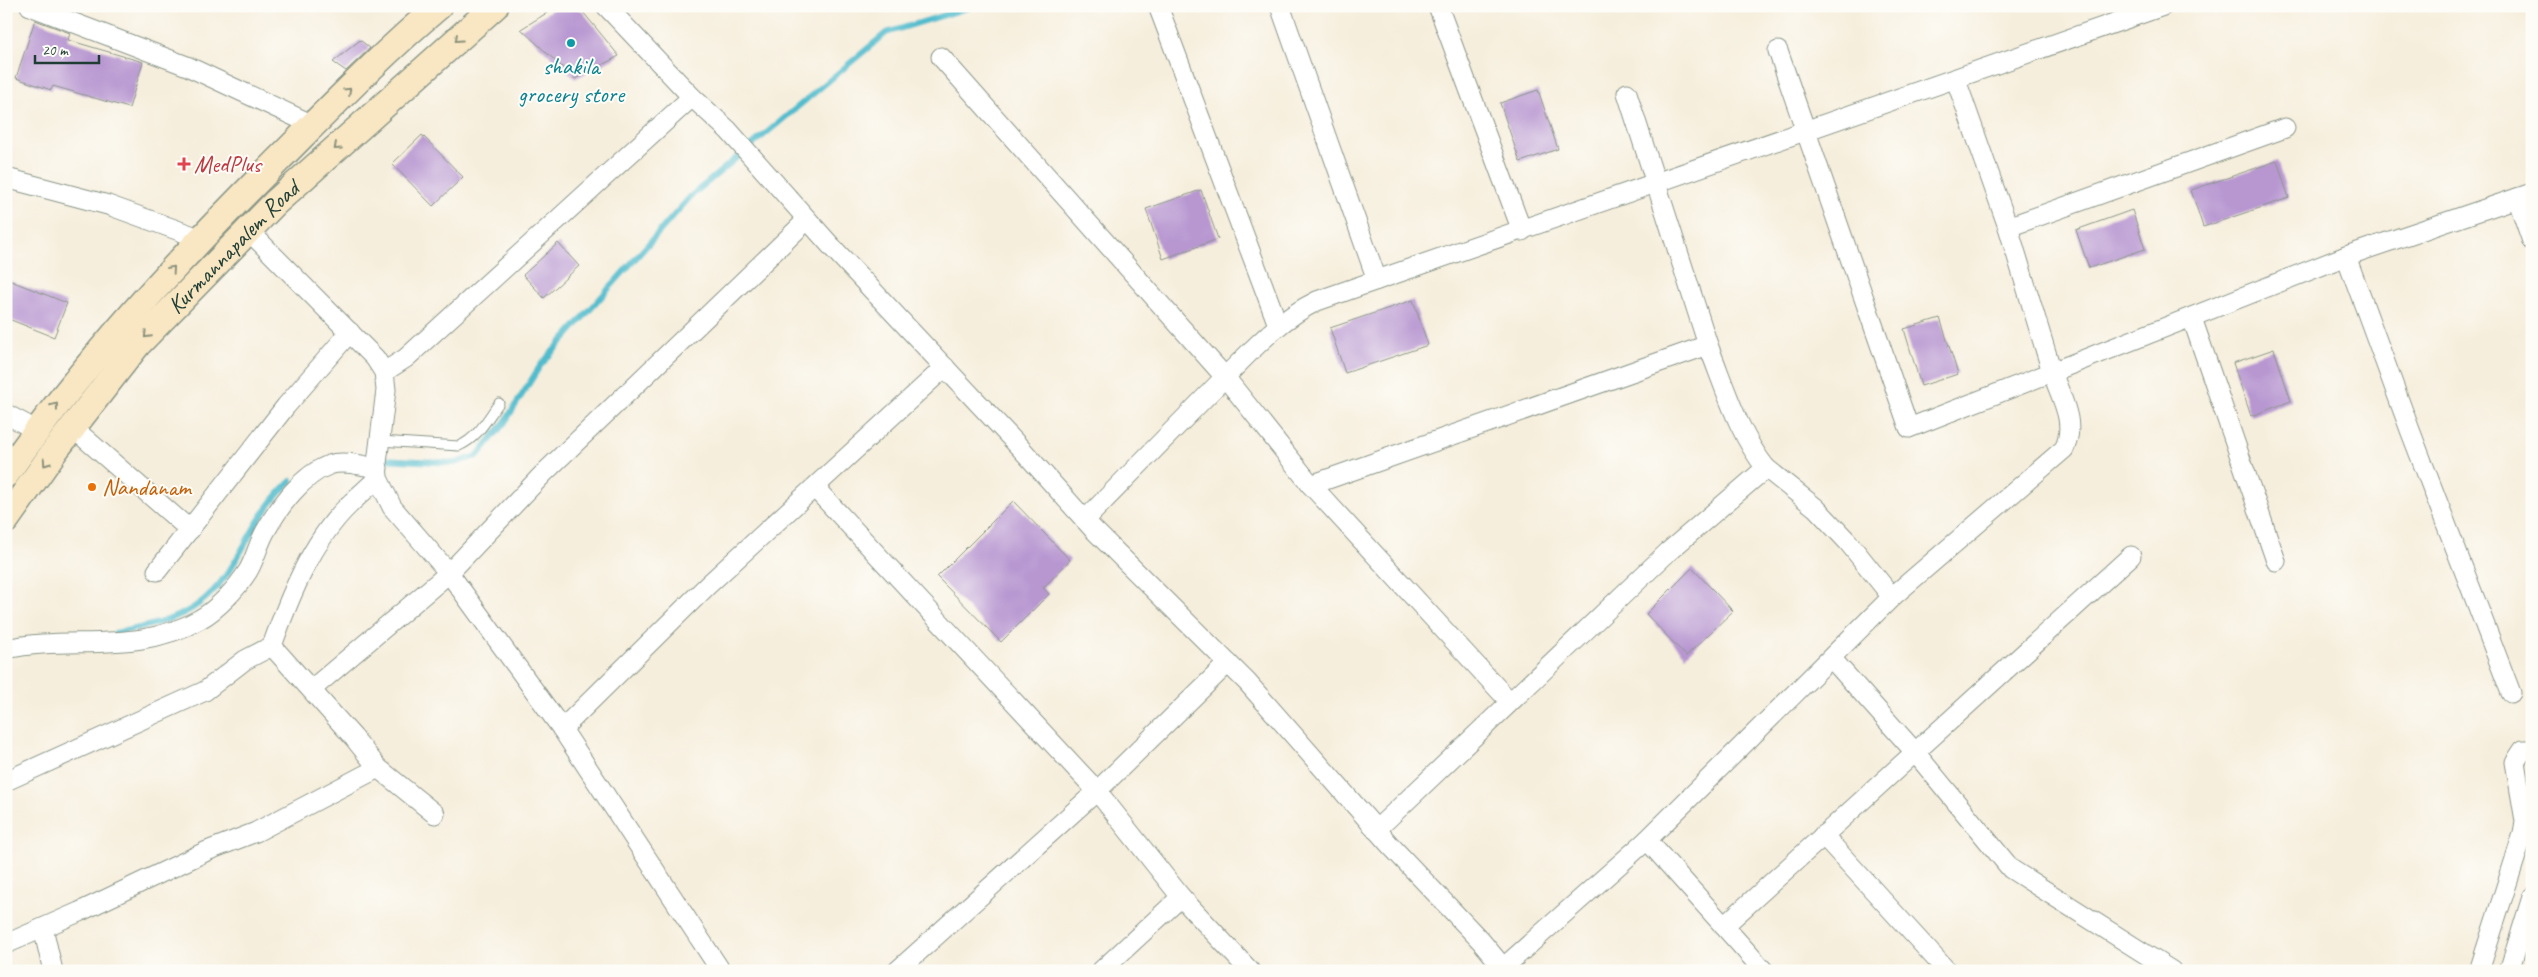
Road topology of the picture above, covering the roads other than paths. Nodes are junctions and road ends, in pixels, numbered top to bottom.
1 (30, 6) edge
2 (495, 6) edge
3 (606, 6) edge
4 (1158, 6) edge
5 (1280, 6) edge
6 (1438, 6) edge
7 (2164, 6) edge
8 (430, 8) edge
9 (1778, 52) dead end
10 (941, 57) dead end
11 (1956, 80) junction
12 (1627, 93) dead end
13 (692, 97) junction
14 (313, 125) junction
15 (2285, 128) dead end
16 (1807, 132) junction
17 (6, 178) edge
18 (1658, 184) junction
19 (2524, 196) edge
20 (807, 220) junction
21 (2008, 227) junction
22 (249, 231) junction
23 (1522, 231) junction
24 (199, 238) junction
25 (2532, 241) edge
26 (2346, 256) junction
27 (1376, 280) junction
28 (2192, 318) junction
29 (1278, 325) junction
30 (350, 332) junction
31 (1708, 345) junction
32 (946, 367) junction
33 (384, 372) junction
34 (2052, 372) junction
35 (1225, 377) junction
36 (499, 403) dead end
37 (6, 414) edge
38 (73, 428) junction
39 (36, 430) junction
40 (378, 460) junction
41 (1766, 468) junction
42 (6, 474) edge
43 (1311, 486) junction
44 (815, 488) junction
45 (6, 520) edge
46 (1085, 520) junction
47 (190, 530) junction
48 (2131, 556) dead end
49 (2276, 561) dead end
50 (157, 572) dead end
51 (449, 573) junction
52 (1892, 597) junction
53 (272, 646) junction
54 (6, 649) edge
55 (1832, 659) junction
56 (1228, 663) junction
57 (312, 689) junction
58 (2512, 693) dead end
59 (1510, 702) junction
60 (562, 729) junction
61 (2532, 750) edge
62 (1914, 751) junction
63 (378, 768) junction
64 (6, 781) edge
65 (1097, 791) junction
66 (435, 814) dead end
67 (1376, 830) junction
68 (1823, 835) junction
69 (1647, 840) junction
70 (1181, 896) junction
71 (2532, 897) edge
72 (1724, 926) junction
73 (43, 928) junction
74 (6, 944) edge
75 (1505, 969) edge
76 (53, 971) edge
77 (721, 971) edge
78 (898, 971) edge
79 (1101, 971) edge
80 (1250, 971) edge
81 (1764, 971) edge
82 (1947, 971) edge
83 (2172, 971) edge
84 (2479, 971) edge
85 (2509, 971) edge

1 - 14 street
2 -> 22 main road, Kurmannapalem Road
3 - 13 street
4 - 29 street
5 - 27 street
6 - 23 street
7 - 11 street
14 -> 8 main road, Kurmannapalem Road
9 - 16 street
10 - 35 street
11 - 16 street
11 - 21 street
12 - 18 street
13 - 20 street
13 - 33 street
14 - 24 main road, Kurmannapalem Road
15 - 21 street
16 - 18 street
16 - 34 street
17 - 24 street
18 - 23 street
18 - 31 street
19 - 25 street
19 - 26 street
20 - 32 street
20 - 51 street
21 - 34 street
22 - 30 street
22 -> 38 main road, Kurmannapalem Road
23 - 27 street
39 -> 24 main road, Kurmannapalem Road
26 - 28 street
26 - 58 street
27 - 29 street
28 - 34 street
28 - 49 street
29 - 35 street
30 - 33 street
30 - 47 street
31 - 41 street
31 - 43 street
32 - 44 street
32 - 46 street
33 - 40 street
34 - 52 street
35 - 43 street
35 - 46 street
36 - 40 lane
37 - 39 street
38 -> 45 main road, Kurmannapalem Road
38 - 47 street
39 - 42 main road, Kurmannapalem Road
40 - 51 street
40 - 53 street
40 - 54 street
41 - 52 street
41 - 59 street
43 - 59 street
44 - 60 street
44 - 65 street
46 - 56 street
47 - 50 street
48 - 62 street
51 - 57 street
51 - 60 street
52 - 55 street
53 - 57 street
53 - 64 street
55 - 62 street
55 - 69 street
56 - 65 street
56 - 67 street
57 - 63 street
59 - 67 street
60 - 77 street
61 - 84 street
62 - 68 street
62 - 83 street
63 - 66 street
63 - 73 street
65 - 70 street
65 - 78 street
67 - 75 street
68 - 72 street
68 - 82 street
69 - 72 street
69 - 75 street
70 - 79 street
70 - 80 street
71 - 85 street
72 - 81 street
73 - 74 street
73 - 76 street

